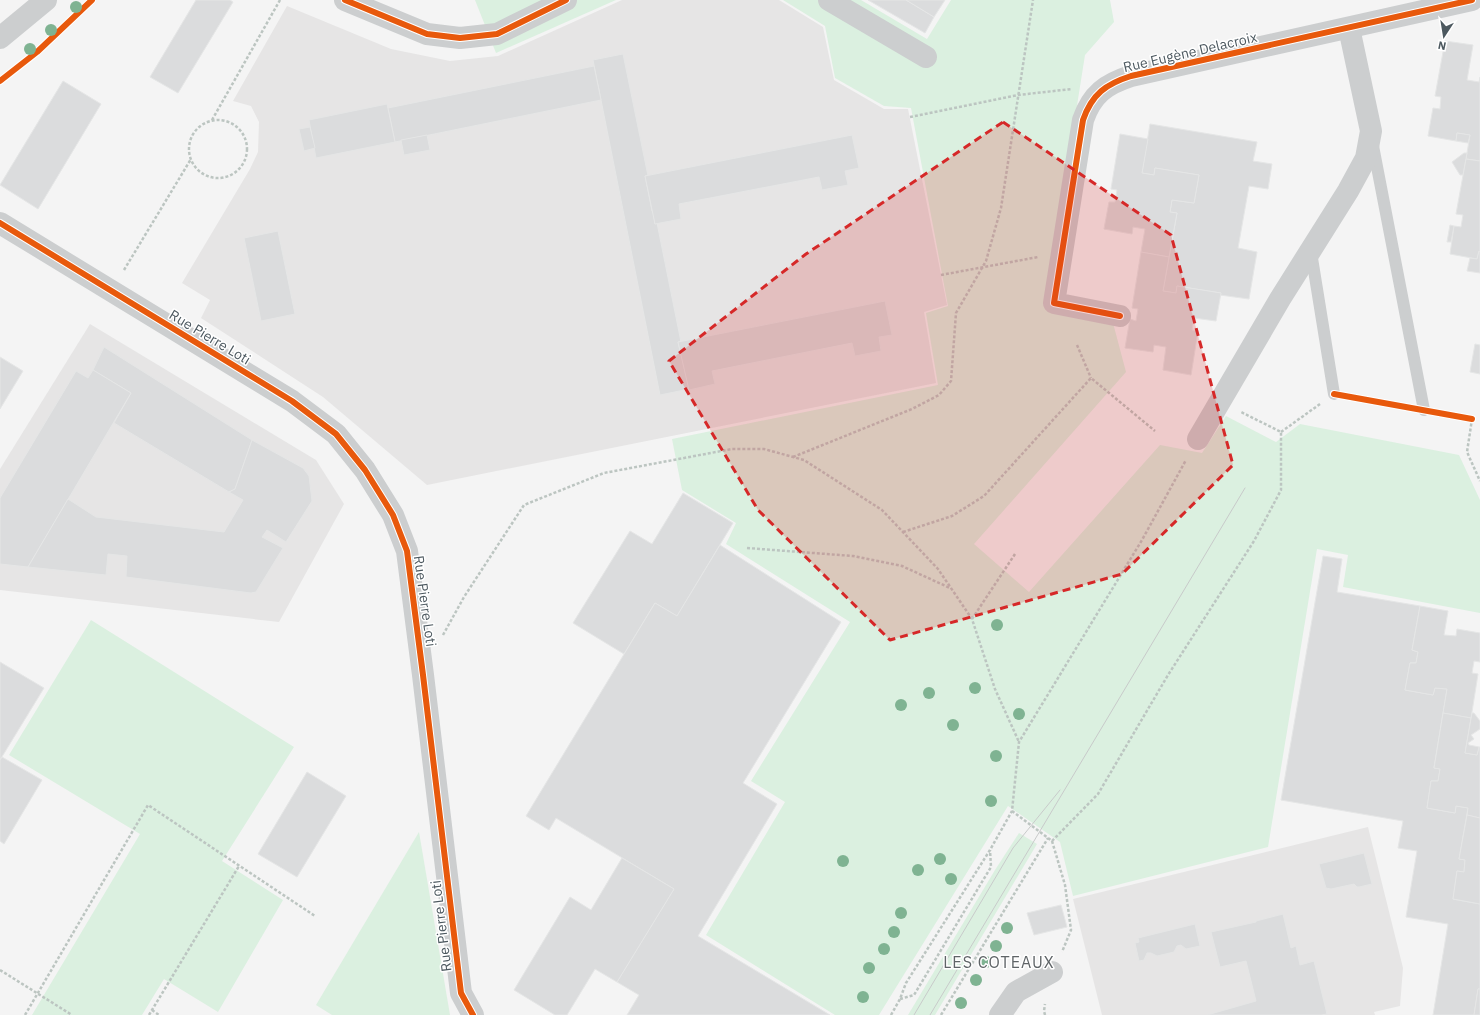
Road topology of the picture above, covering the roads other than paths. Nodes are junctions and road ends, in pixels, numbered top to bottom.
1 (46, 0) edge
2 (345, 0) edge
3 (566, 0) edge
4 (829, 0) edge
5 (1472, 0) edge
6 (1350, 28) junction
7 (0, 38) edge
8 (926, 57) dead end
9 (1371, 131) junction
10 (0, 223) edge
11 (1311, 252) junction
12 (1120, 316) dead end
13 (1334, 394) road end
14 (1424, 410) dead end
15 (1198, 439) road end
16 (1052, 972) road end
17 (473, 1015) edge
18 (1000, 1015) edge

1 - 7 street
2 - 3 street
4 - 8 street
5 - 6 street, Rue Eugène Delacroix
6 - 9 street
6 - 12 street, Rue Eugène Delacroix
9 - 11 street
9 - 14 lane
10 - 17 street, Rue Pierre Loti
11 - 13 lane
11 - 15 street
16 - 18 street

